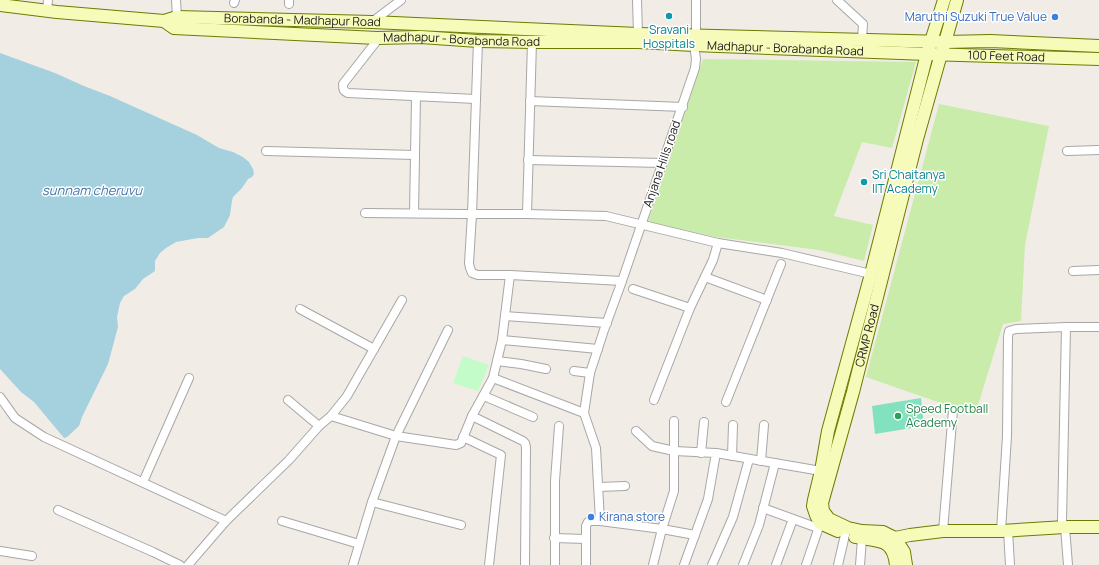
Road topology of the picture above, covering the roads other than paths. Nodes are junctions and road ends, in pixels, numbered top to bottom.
1 (176, 0) edge
2 (401, 0) edge
3 (637, 0) edge
4 (696, 0) edge
5 (837, 0) edge
6 (944, 0) edge
7 (957, 0) edge
8 (48, 5) edge
9 (0, 6) edge
10 (177, 17) junction
11 (164, 21) junction
12 (372, 22) junction
13 (638, 34) junction
14 (380, 38) junction
15 (862, 39) junction
16 (695, 40) junction
17 (478, 41) junction
18 (931, 41) junction
19 (532, 42) junction
20 (945, 42) junction
21 (1099, 46) edge
22 (927, 54) junction
23 (941, 54) junction
24 (1099, 59) edge
25 (416, 97) junction
26 (476, 99) junction
27 (530, 101) junction
28 (682, 107) junction
29 (1099, 150) edge
30 (266, 151) dead end
31 (1067, 151) dead end
32 (415, 155) junction
33 (528, 160) junction
34 (663, 163) junction
35 (365, 213) dead end
36 (414, 213) junction
37 (472, 214) junction
38 (527, 214) junction
39 (641, 226) junction
40 (718, 243) junction
41 (781, 264) dead end
42 (1099, 270) edge
43 (1073, 271) dead end
44 (871, 274) junction
45 (510, 275) junction
46 (705, 277) junction
47 (622, 281) junction
48 (633, 289) dead end
49 (402, 300) dead end
50 (767, 300) junction
51 (690, 308) junction
52 (300, 309) dead end
53 (504, 316) junction
54 (607, 323) junction
55 (1066, 327) junction
56 (1099, 327) edge
57 (448, 330) dead end
58 (502, 340) junction
59 (374, 349) junction
60 (598, 349) junction
61 (497, 361) junction
62 (546, 369) dead end
63 (574, 371) dead end
64 (590, 373) junction
65 (189, 378) dead end
66 (493, 378) junction
67 (484, 396) junction
68 (0, 397) edge
69 (288, 400) dead end
70 (654, 400) dead end
71 (726, 402) dead end
72 (953, 410) dead end
73 (584, 413) junction
74 (331, 416) junction
75 (472, 416) junction
76 (533, 417) dead end
77 (674, 421) dead end
78 (704, 422) dead end
79 (764, 425) dead end
80 (319, 426) junction
81 (559, 426) dead end
82 (733, 426) dead end
83 (636, 431) dead end
84 (396, 436) junction
85 (463, 438) junction
86 (674, 451) junction
87 (701, 452) junction
88 (716, 454) junction
89 (732, 456) junction
90 (749, 459) junction
91 (761, 461) junction
92 (775, 463) junction
93 (821, 472) junction
94 (143, 482) junction
95 (625, 486) dead end
96 (599, 487) junction
97 (372, 502) junction
98 (763, 508) junction
99 (58, 510) dead end
100 (793, 519) junction
101 (226, 521) junction
102 (282, 521) dead end
103 (600, 521) junction
104 (819, 525) junction
105 (461, 526) dead end
106 (1065, 527) junction
107 (1099, 527) edge
108 (662, 529) junction
109 (1005, 530) junction
110 (943, 531) junction
111 (695, 535) junction
112 (845, 535) junction
113 (554, 538) junction
114 (862, 538) junction
115 (895, 538) junction
116 (586, 539) junction
117 (359, 544) junction
118 (0, 551) edge
119 (32, 556) dead end
120 (180, 565) edge
121 (188, 565) edge
122 (354, 565) edge
123 (489, 565) edge
124 (525, 565) edge
125 (555, 565) edge
126 (586, 565) edge
127 (653, 565) edge
128 (684, 565) edge
129 (712, 565) edge
130 (743, 565) edge
131 (776, 565) edge
132 (806, 565) edge
133 (838, 565) edge
134 (860, 565) edge
135 (896, 565) edge
136 (906, 565) edge
137 (1010, 565) edge
138 (1068, 565) edge

1 - 10 street
2 - 12 street
3 - 13 street
4 - 16 street, Anjana Hills road
5 - 15 street
6 - 18 street
7 - 20 street
8 - 9 street, Madhapur - Borabanda Road
8 - 11 street, Madhapur - Borabanda Road
10 - 11 street, Borabanda - Madhapur Road
10 - 12 street, Borabanda - Madhapur Road
11 - 14 street, Madhapur - Borabanda Road
12 - 13 street, Borabanda - Madhapur Road
13 - 16 street, Borabanda - Madhapur Road
14 - 17 street, Madhapur - Borabanda Road
14 - 25 street
15 - 16 street, Borabanda - Madhapur Road
15 - 18 street, Borabanda - Madhapur Road
16 - 19 street, Madhapur - Borabanda Road
16 - 22 street, Madhapur - Borabanda Road
16 - 28 street, Anjana Hills road
17 - 19 street, Madhapur - Borabanda Road
17 - 26 street
18 - 20 street, 100 Feet Road
18 - 22 street
19 - 27 street
20 - 21 street, 100 Feet Road
20 - 23 street, CRMP Road
22 - 23 street, 100 Feet Road
22 - 44 street, CRMP Road
23 - 24 street, 100 Feet Road
23 - 115 street, CRMP Road
25 - 26 street
25 - 32 street
26 - 37 street
27 - 28 street
27 - 33 street
28 - 34 street, Anjana Hills road
29 - 31 street
30 - 32 street
32 - 36 street
33 - 34 street
33 - 38 street
34 - 39 street, Anjana Hills road
35 - 36 street
36 - 37 street
37 - 38 street
37 - 45 street
38 - 39 street
39 - 40 street
39 - 47 street, Anjana Hills road
40 - 44 street
40 - 46 street
41 - 50 street
42 - 43 street
44 - 93 street, CRMP Road
45 - 47 street
45 - 53 street
46 - 50 street
46 - 51 street
47 - 54 street, Anjana Hills road
48 - 51 street
49 - 59 street
50 - 71 street
51 - 70 street
52 - 59 street
53 - 54 street
53 - 58 street
54 - 60 street, Anjana Hills road
55 - 56 street
55 - 106 street
55 - 109 street
57 - 84 street
58 - 60 street
58 - 61 street
59 - 74 street
60 - 64 street, Anjana Hills road
61 - 62 street
61 - 66 street
63 - 64 street
64 - 73 street, Anjana Hills road
65 - 94 street
66 - 67 street
66 - 73 street
67 - 75 street
67 - 76 street
68 - 94 street
69 - 80 street
72 - 110 street
73 - 96 street
74 - 80 street
74 - 84 street
75 - 85 street
75 - 124 street
77 - 86 street
78 - 87 street
79 - 91 street
80 - 101 street
81 - 113 street
82 - 89 street
83 - 86 street
84 - 85 street
84 - 97 street
85 - 123 street
86 - 87 street
86 - 108 street
87 - 88 street
88 - 89 street
88 - 111 street
89 - 90 street
90 - 91 street
90 - 129 street
91 - 92 street
92 - 93 street
92 - 98 street
93 - 104 street, CRMP Road
94 - 101 street
95 - 96 street
96 - 103 street
97 - 105 street
97 - 117 street
98 - 100 street
98 - 130 street
99 - 120 street
100 - 104 street
100 - 131 street
101 - 121 street
102 - 117 street
103 - 108 street
103 - 116 street
104 - 112 street
104 - 132 street
106 - 107 street
106 - 109 street
106 - 138 street
108 - 111 street
108 - 127 street
109 - 110 street
109 - 137 street
110 - 115 street
111 - 128 street
112 - 114 street
112 - 133 street
113 - 116 street
113 - 125 street
114 - 134 street
114 - 135 street
115 - 136 street
116 - 126 street
117 - 122 street
118 - 119 street

